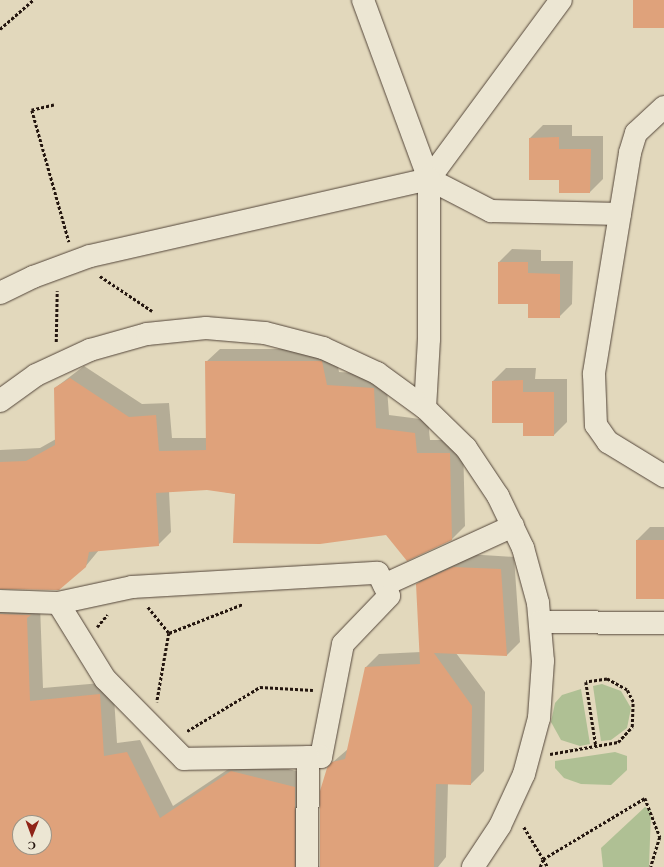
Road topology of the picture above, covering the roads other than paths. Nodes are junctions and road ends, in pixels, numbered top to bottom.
1 (363, 0) edge
2 (561, 0) edge
3 (664, 107) edge
4 (429, 179) junction
5 (620, 214) junction
6 (0, 293) edge
7 (0, 401) edge
8 (425, 408) junction
9 (664, 476) edge
10 (513, 526) junction
11 (384, 585) junction
12 (0, 601) edge
13 (58, 603) junction
14 (540, 622) junction
15 (664, 623) edge
16 (308, 758) junction
17 (307, 867) edge
18 (472, 867) edge

1 - 4 lane
2 - 4 lane
3 - 5 lane
4 - 5 lane
4 - 6 lane
4 - 8 lane
5 - 9 lane
7 - 8 lane
8 - 10 lane
10 - 11 lane
10 - 14 lane
11 - 13 lane
11 - 16 lane
12 - 13 lane
13 - 16 lane
14 - 15 lane
14 - 18 lane
16 - 17 lane

